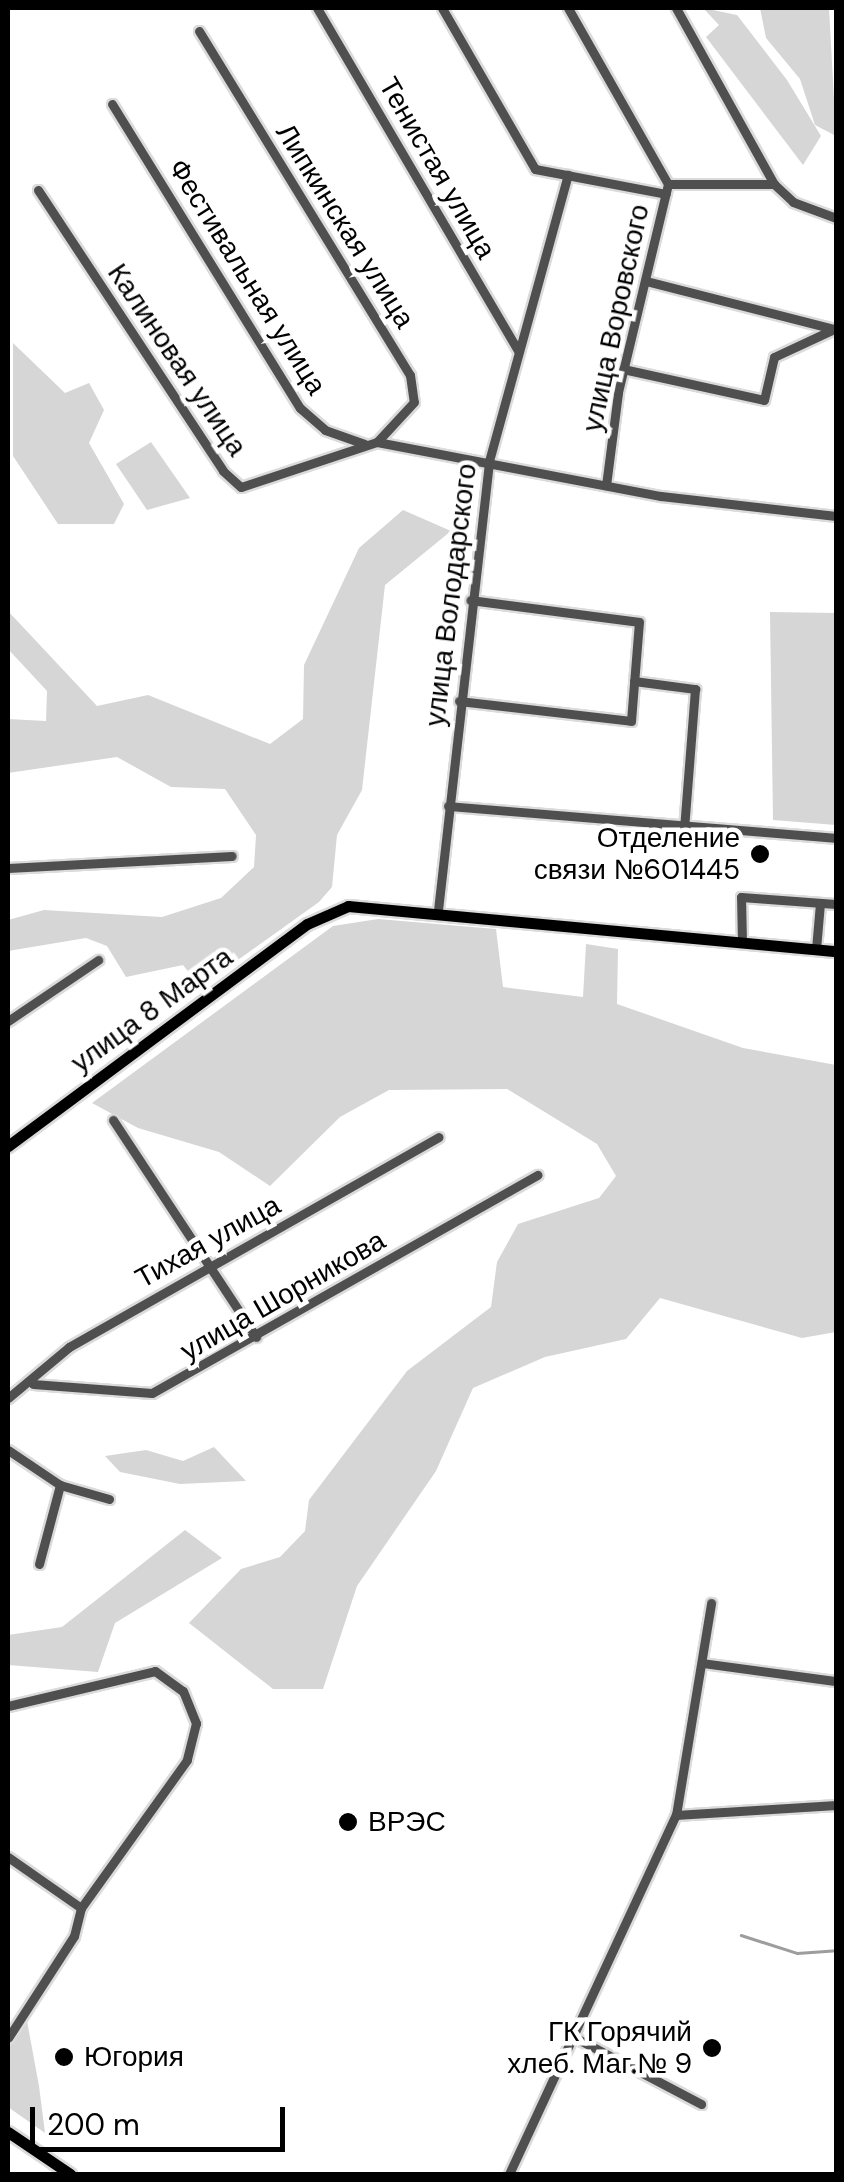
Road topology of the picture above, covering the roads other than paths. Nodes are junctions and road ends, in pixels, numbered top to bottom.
1 (317, 8) edge
2 (442, 8) edge
3 (568, 8) edge
4 (676, 8) edge
5 (199, 30) dead end
6 (112, 104) dead end
7 (568, 176) junction
8 (774, 184) junction
9 (667, 189) junction
10 (38, 190) dead end
11 (836, 218) edge
12 (646, 281) junction
13 (835, 330) edge
14 (518, 351) junction
15 (623, 369) junction
16 (372, 443) junction
17 (489, 461) junction
18 (606, 485) junction
19 (836, 516) edge
20 (470, 600) junction
21 (634, 680) junction
22 (459, 701) junction
23 (448, 806) junction
24 (684, 828) junction
25 (836, 838) edge
26 (232, 856) dead end
27 (8, 868) edge
28 (820, 903) junction
29 (836, 904) edge
30 (438, 910) junction
31 (742, 943) junction
32 (816, 949) junction
33 (836, 951) edge
34 (98, 960) dead end
35 (8, 1021) edge
36 (113, 1120) dead end
37 (439, 1137) dead end
38 (8, 1146) edge
39 (538, 1174) dead end
40 (208, 1267) junction
41 (256, 1337) junction
42 (34, 1384) junction
43 (8, 1398) edge
44 (8, 1450) edge
45 (60, 1485) junction
46 (109, 1499) dead end
47 (39, 1564) dead end
48 (711, 1603) dead end
49 (702, 1663) junction
50 (836, 1681) edge
51 (8, 1706) edge
52 (836, 1805) edge
53 (676, 1815) junction
54 (8, 1858) edge
55 (81, 1908) junction
56 (572, 2036) junction
57 (8, 2038) edge
58 (701, 2104) dead end
59 (8, 2132) edge
60 (70, 2174) edge
61 (509, 2174) edge

1 - 14 street, Тенистая улица
2 - 7 street
3 - 9 street, улица Воровского
4 - 8 street
5 - 16 street, Липкинская улица
6 - 16 street, Фестивальная улица
7 - 9 street
7 - 14 street, улица Володарского
8 - 9 street
8 - 11 street
9 - 12 street, улица Воровского
10 - 16 street, Калиновая улица
12 - 13 street
12 - 15 street, улица Воровского
13 - 15 street
14 - 17 street, улица Володарского
15 - 18 street, улица Воровского
16 - 17 street, Калиновая улица
17 - 18 street, Калиновая улица
17 - 20 street, улица Володарского
18 - 19 street, Калиновая улица
20 - 21 street
20 - 22 street, улица Володарского
21 - 22 street
21 - 24 street
22 - 23 street, улица Володарского
23 - 24 street
23 - 30 street, улица Володарского
24 - 25 street
26 - 27 street
28 - 29 street
28 - 31 street
28 - 32 street
30 - 31 main road
30 - 38 main road, улица 8 Марта
31 - 32 main road
32 - 33 main road
34 - 35 street
36 - 40 street
37 - 40 street, Тихая улица
39 - 41 street, улица Шорникова
40 - 41 street
40 - 42 street, Тихая улица
41 - 42 street, улица Шорникова
42 - 43 street, Тихая улица
44 - 45 street
45 - 46 street
45 - 47 street
48 - 49 street
49 - 50 street
49 - 53 street
51 - 55 street
52 - 53 street
53 - 56 street
54 - 55 street
55 - 57 street
56 - 58 street
56 - 61 street
59 - 60 main road

